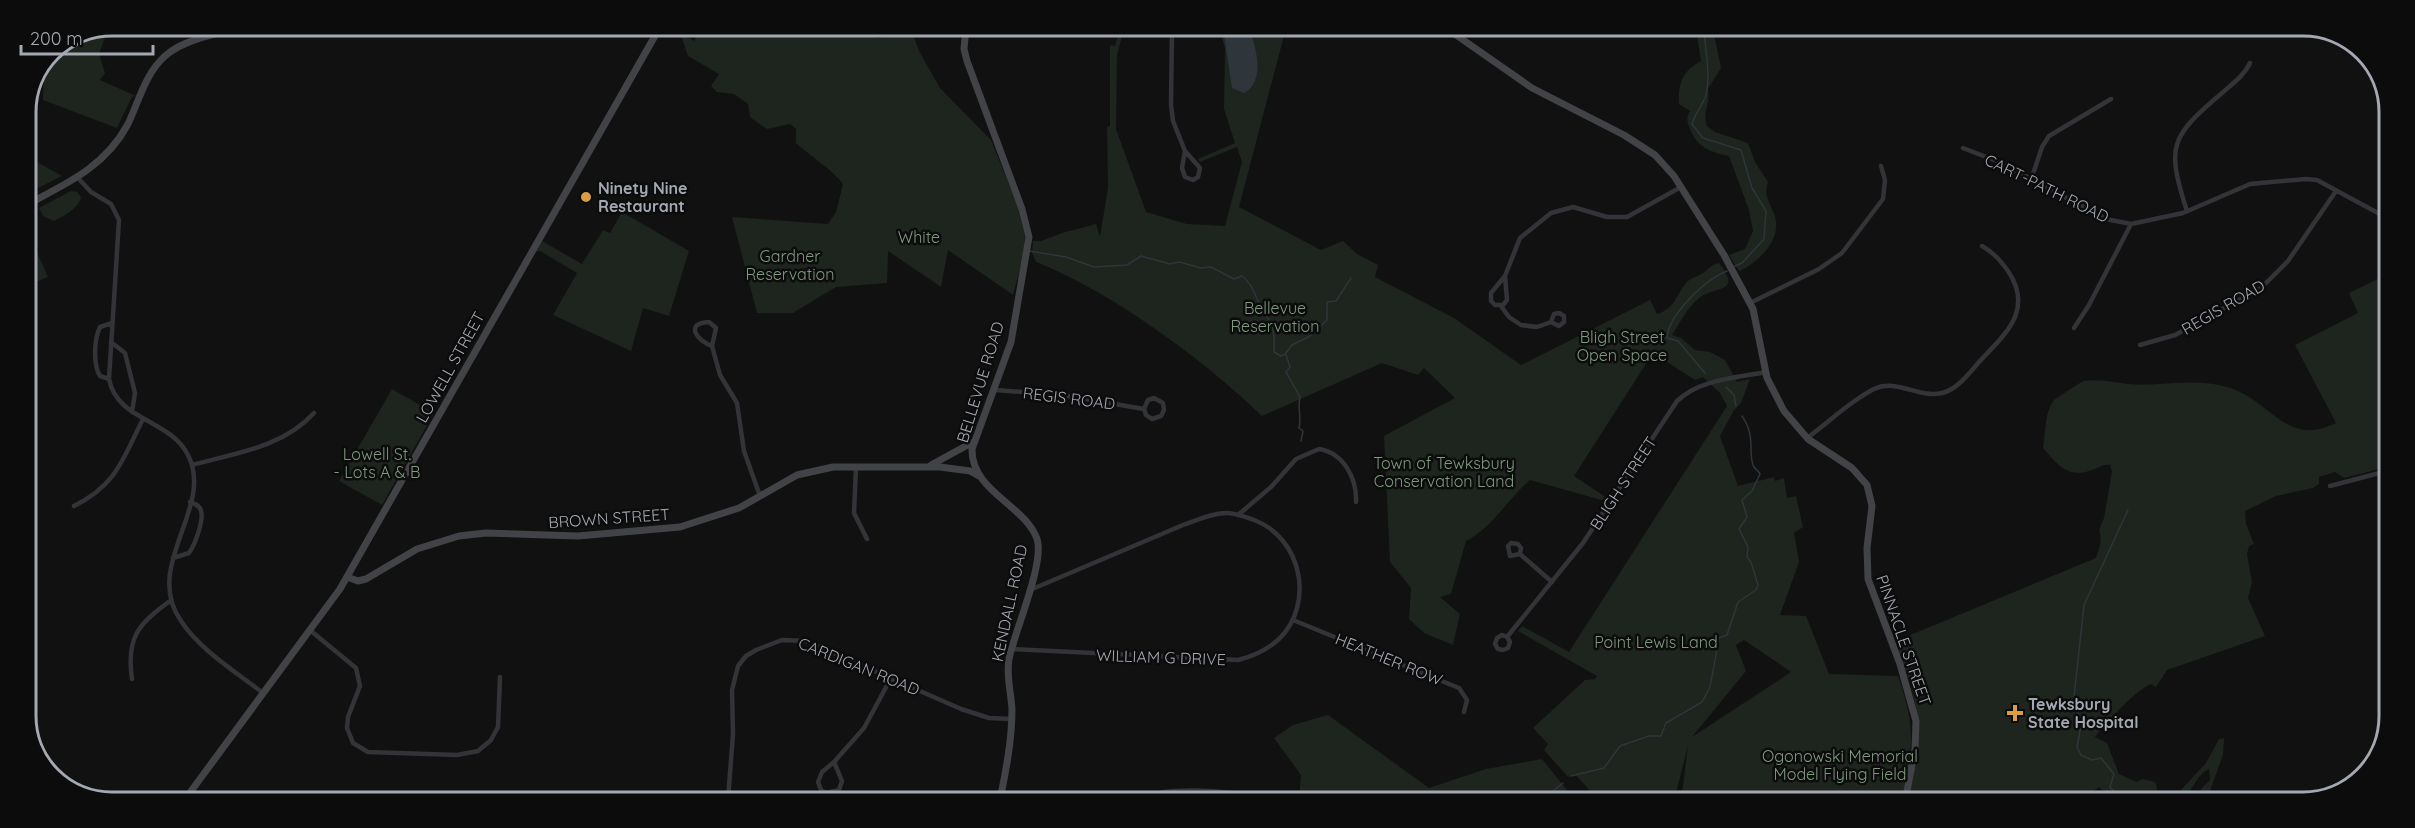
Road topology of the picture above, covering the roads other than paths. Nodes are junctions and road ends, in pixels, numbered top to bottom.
1 (214, 36) edge
2 (655, 36) edge
3 (965, 36) edge
4 (1172, 36) edge
5 (1457, 36) edge
6 (2250, 63) dead end
7 (2111, 99) dead end
8 (1963, 148) dead end
9 (1185, 151) junction
10 (1881, 166) dead end
11 (78, 178) junction
12 (2031, 180) junction
13 (1681, 187) junction
14 (2336, 191) junction
15 (36, 200) edge
16 (2187, 211) junction
17 (2379, 214) edge
18 (2131, 224) junction
19 (1982, 246) dead end
20 (1505, 276) junction
21 (1750, 303) junction
22 (1501, 306) junction
23 (1551, 322) dead end
24 (112, 323) junction
25 (2074, 328) dead end
26 (111, 342) junction
27 (2140, 345) dead end
28 (712, 346) junction
29 (1766, 372) junction
30 (109, 379) junction
31 (995, 390) junction
32 (1144, 409) junction
33 (132, 412) junction
34 (314, 413) dead end
35 (143, 418) junction
36 (1807, 438) junction
37 (975, 441) junction
38 (192, 465) junction
39 (856, 466) junction
40 (928, 467) junction
41 (2379, 473) edge
42 (979, 476) junction
43 (2330, 486) dead end
44 (760, 496) junction
45 (1356, 501) dead end
46 (190, 502) junction
47 (74, 506) dead end
48 (1238, 515) junction
49 (867, 539) dead end
50 (1520, 554) dead end
51 (173, 558) junction
52 (347, 577) junction
53 (1552, 582) junction
54 (1029, 591) junction
55 (170, 601) junction
56 (1293, 620) junction
57 (311, 631) junction
58 (1507, 637) dead end
59 (1012, 650) junction
60 (500, 677) dead end
61 (891, 678) junction
62 (132, 679) dead end
63 (263, 693) junction
64 (1464, 712) dead end
65 (1011, 719) junction
66 (834, 762) junction
67 (190, 792) edge
68 (729, 792) edge
69 (824, 792) edge
70 (830, 792) edge
71 (1001, 792) edge
72 (1907, 792) edge

1 - 11 street
2 - 52 street, LOWELL STREET
3 - 31 street, BELLEVUE ROAD
4 - 9 street
5 - 13 street, PINNACLE STREET
6 - 16 street
7 - 12 street
8 - 12 street, CART-PATH ROAD
9 - 9 street
10 - 21 street
11 - 15 street
11 - 24 street
12 - 18 street, CART-PATH ROAD
13 - 20 street
13 - 21 street, PINNACLE STREET
14 - 16 street
14 - 17 street
14 - 27 street, REGIS ROAD
16 - 18 street
18 - 25 street
19 - 36 street
20 - 22 street
20 - 22 street
21 - 29 street, PINNACLE STREET
22 - 23 street
24 - 26 street
24 - 30 street
26 - 30 street
26 - 33 street
28 - 28 street
28 - 44 street
29 - 36 street, PINNACLE STREET
29 - 53 street, BLIGH STREET
30 - 33 street
31 - 32 street, REGIS ROAD
31 - 37 street, BELLEVUE ROAD
32 - 32 street, REGIS ROAD
33 - 35 street
34 - 38 street
35 - 38 street
35 - 47 street
36 - 72 street, PINNACLE STREET
37 - 40 street
37 - 42 street, BELLEVUE ROAD
38 - 46 street
39 - 40 street, BROWN STREET
39 - 44 street, BROWN STREET
39 - 49 street
40 - 42 street, BROWN STREET
41 - 43 street
42 - 54 street, KENDALL ROAD
44 - 52 street, BROWN STREET
45 - 48 street
46 - 51 street
46 - 51 street
48 - 54 street, WILLIAM G DRIVE
48 - 56 street, WILLIAM G DRIVE
50 - 53 street
51 - 55 street
52 - 57 street, LOWELL STREET
53 - 58 street, BLIGH STREET
54 - 59 street, KENDALL ROAD
55 - 62 street
55 - 63 street
56 - 59 street, WILLIAM G DRIVE
56 - 64 street, HEATHER ROW
57 - 60 street
57 - 63 street, LOWELL STREET
59 - 65 street, KENDALL ROAD
61 - 65 street, CARDIGAN ROAD
61 - 66 street
61 - 68 street, CARDIGAN ROAD
63 - 67 street, LOWELL STREET
65 - 71 street, KENDALL ROAD
66 - 69 street
66 - 70 street

